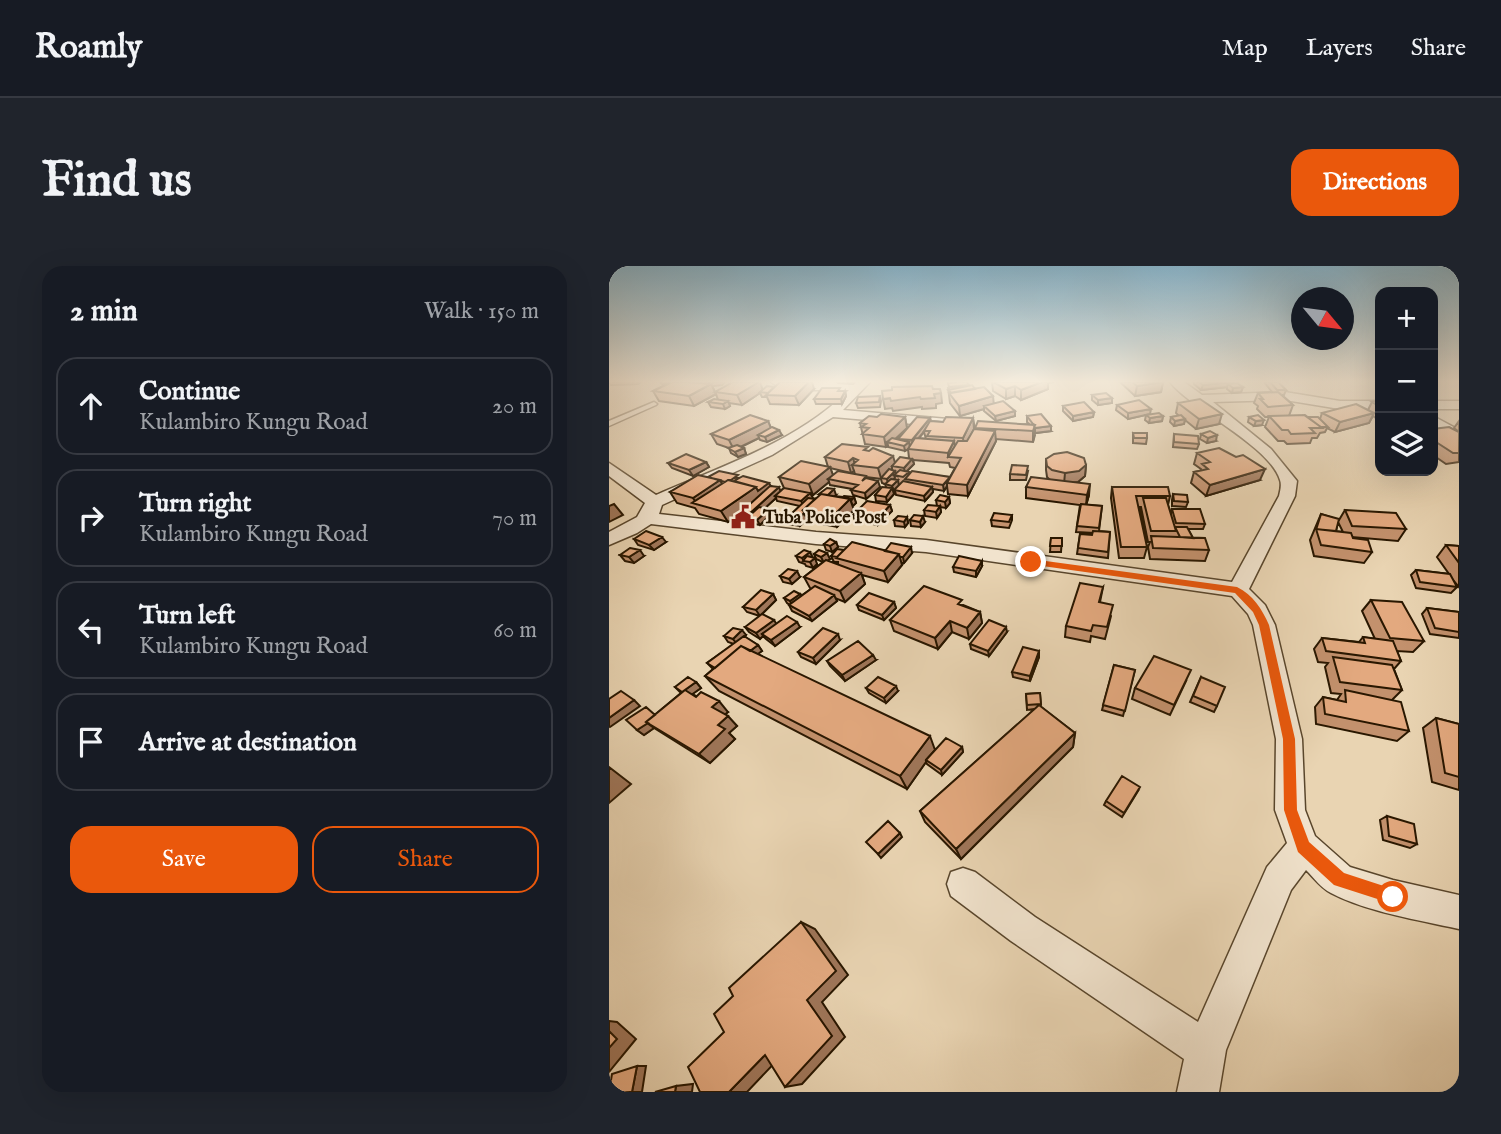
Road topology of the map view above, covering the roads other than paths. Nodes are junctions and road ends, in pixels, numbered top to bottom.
1 (820, 421) edge
2 (923, 421) edge
3 (1226, 421) edge
4 (948, 423) edge
5 (1438, 423) edge
6 (1459, 436) edge
7 (609, 468) edge
8 (651, 510) junction
9 (609, 539) edge
10 (1237, 590) junction
11 (1304, 847) junction
12 (963, 884) dead end
13 (1459, 912) edge
14 (1206, 1050) junction
15 (1198, 1092) edge

1 - 8 street
2 - 4 street
3 - 10 street
5 - 6 street
7 - 8 street
8 - 9 street
8 - 10 street
10 - 11 street
11 - 13 street
11 - 14 street
12 - 14 street
14 - 15 street

